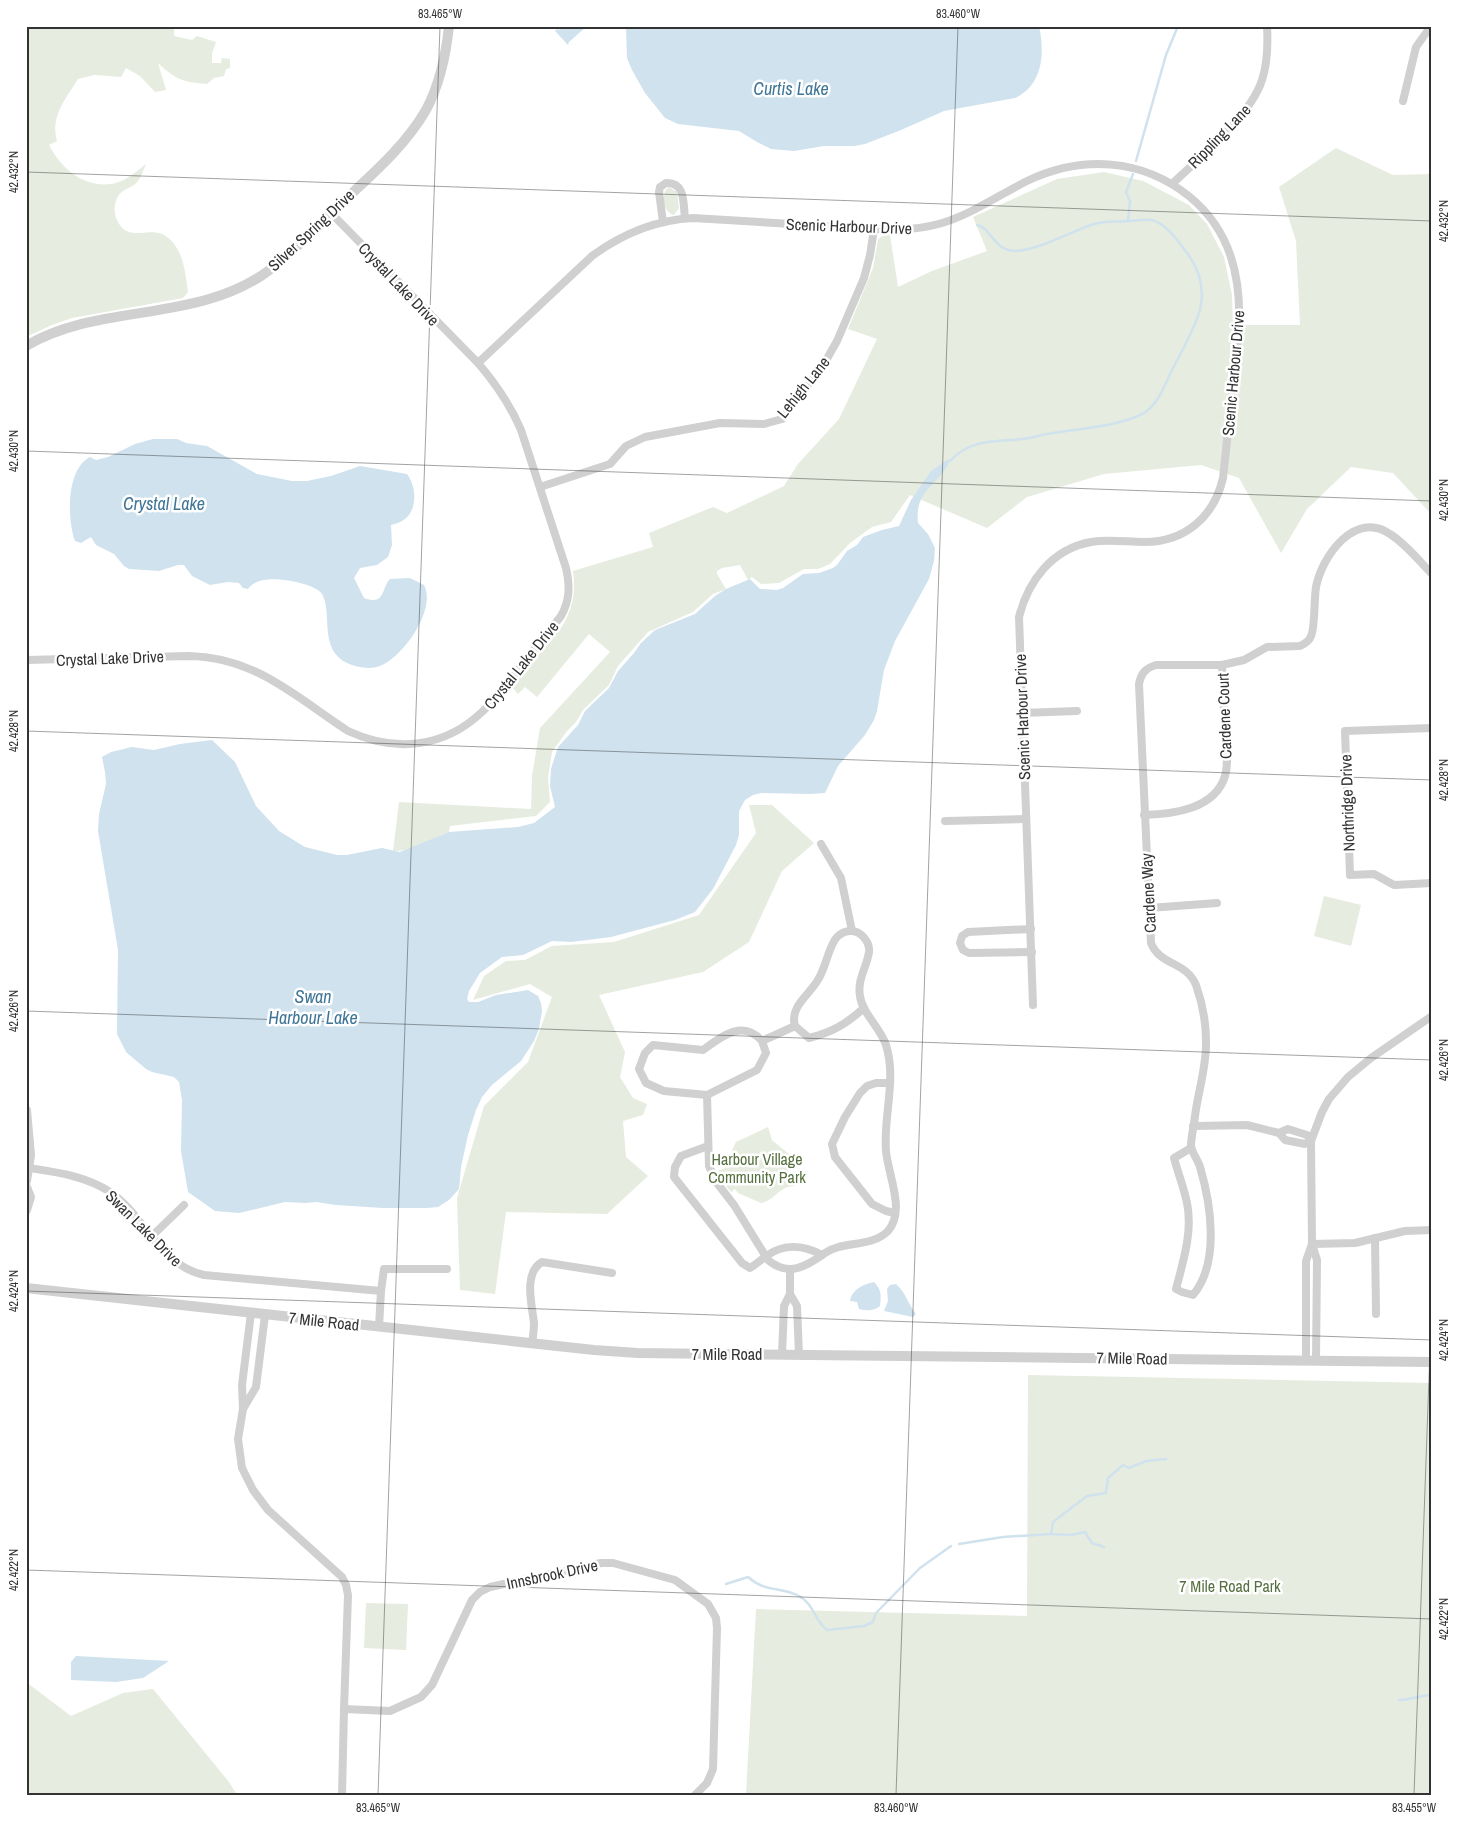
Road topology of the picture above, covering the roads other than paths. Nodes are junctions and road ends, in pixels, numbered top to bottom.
1 (449, 26) edge
2 (1268, 26) edge
3 (1431, 26) edge
4 (1404, 101) dead end
5 (1172, 184) junction
6 (330, 213) junction
7 (684, 218) junction
8 (663, 222) junction
9 (874, 229) junction
10 (26, 346) edge
11 (478, 363) junction
12 (540, 487) junction
13 (1432, 574) edge
14 (26, 660) edge
15 (1222, 665) junction
16 (1077, 711) dead end
17 (1022, 714) junction
18 (1432, 728) edge
19 (1144, 815) junction
20 (1026, 819) junction
21 (945, 821) dead end
22 (821, 844) dead end
23 (1432, 883) edge
24 (1217, 903) dead end
25 (1149, 908) junction
26 (1031, 929) junction
27 (852, 931) junction
28 (1032, 952) junction
29 (1033, 1005) dead end
30 (864, 1008) junction
31 (1432, 1016) edge
32 (795, 1026) junction
33 (762, 1041) junction
34 (890, 1083) junction
35 (707, 1096) junction
36 (26, 1110) edge
37 (1194, 1126) junction
38 (1311, 1141) junction
39 (708, 1146) junction
40 (1191, 1148) junction
41 (29, 1168) junction
42 (26, 1181) edge
43 (26, 1187) edge
44 (184, 1205) dead end
45 (26, 1210) edge
46 (895, 1213) junction
47 (1432, 1230) edge
48 (151, 1237) junction
49 (1375, 1238) junction
50 (1312, 1244) junction
51 (822, 1255) junction
52 (766, 1256) junction
53 (447, 1269) dead end
54 (790, 1270) junction
55 (612, 1273) dead end
56 (26, 1288) edge
57 (381, 1291) junction
58 (790, 1294) junction
59 (251, 1313) junction
60 (1376, 1314) dead end
61 (265, 1315) junction
62 (379, 1327) junction
63 (532, 1343) junction
64 (782, 1355) junction
65 (799, 1355) junction
66 (1311, 1360) junction
67 (1432, 1362) edge
68 (243, 1409) junction
69 (344, 1710) junction
70 (342, 1795) edge
71 (696, 1795) edge

1 - 6 street, Silver Spring Drive
2 - 5 street, Rippling Lane
3 - 4 street
5 - 9 street, Scenic Harbour Drive
5 - 17 street, Scenic Harbour Drive
6 - 10 street, Silver Spring Drive
6 - 11 street, Crystal Lake Drive
7 - 8 street, Scenic Harbour Drive
7 - 8 street
7 - 9 street, Scenic Harbour Drive
8 - 11 street, Scenic Harbour Drive
9 - 12 street, Lehigh Lane
11 - 12 street, Crystal Lake Drive
12 - 14 street, Crystal Lake Drive
13 - 15 street
15 - 19 street, Cardene Court
15 - 19 street, Cardene Court
16 - 17 street
17 - 20 street, Scenic Harbour Drive
18 - 23 street, Northridge Drive
19 - 25 street, Cardene Way
20 - 21 street
20 - 26 street, Scenic Harbour Drive
22 - 27 street
24 - 25 street
25 - 37 street, Cardene Way
26 - 28 street, Scenic Harbour Drive
26 - 28 street
27 - 30 street
27 - 32 street
28 - 29 street, Scenic Harbour Drive
30 - 32 street
30 - 34 street
31 - 38 street
32 - 33 street
33 - 35 street
33 - 35 street
34 - 46 street
34 - 46 street
35 - 39 street
36 - 41 street
37 - 38 street
37 - 40 street
38 - 50 street
39 - 52 street
39 - 52 street
40 - 40 street
41 - 42 street
41 - 48 street, Swan Lake Drive
43 - 45 street
44 - 48 street
46 - 51 street
47 - 49 street
48 - 57 street, Swan Lake Drive
49 - 50 street
49 - 60 street
50 - 66 street
51 - 52 street
51 - 54 street
52 - 54 street
53 - 57 street
54 - 58 street
55 - 63 street
56 - 59 street, 7 Mile Road
57 - 62 street
58 - 64 street
58 - 65 street
59 - 61 street, 7 Mile Road
59 - 68 street
61 - 62 street, 7 Mile Road
61 - 68 street
62 - 63 street, 7 Mile Road
63 - 64 street, 7 Mile Road
64 - 65 street, 7 Mile Road
65 - 66 street, 7 Mile Road
66 - 67 street, 7 Mile Road
68 - 69 street
69 - 70 street
69 - 71 street, Innsbrook Drive

